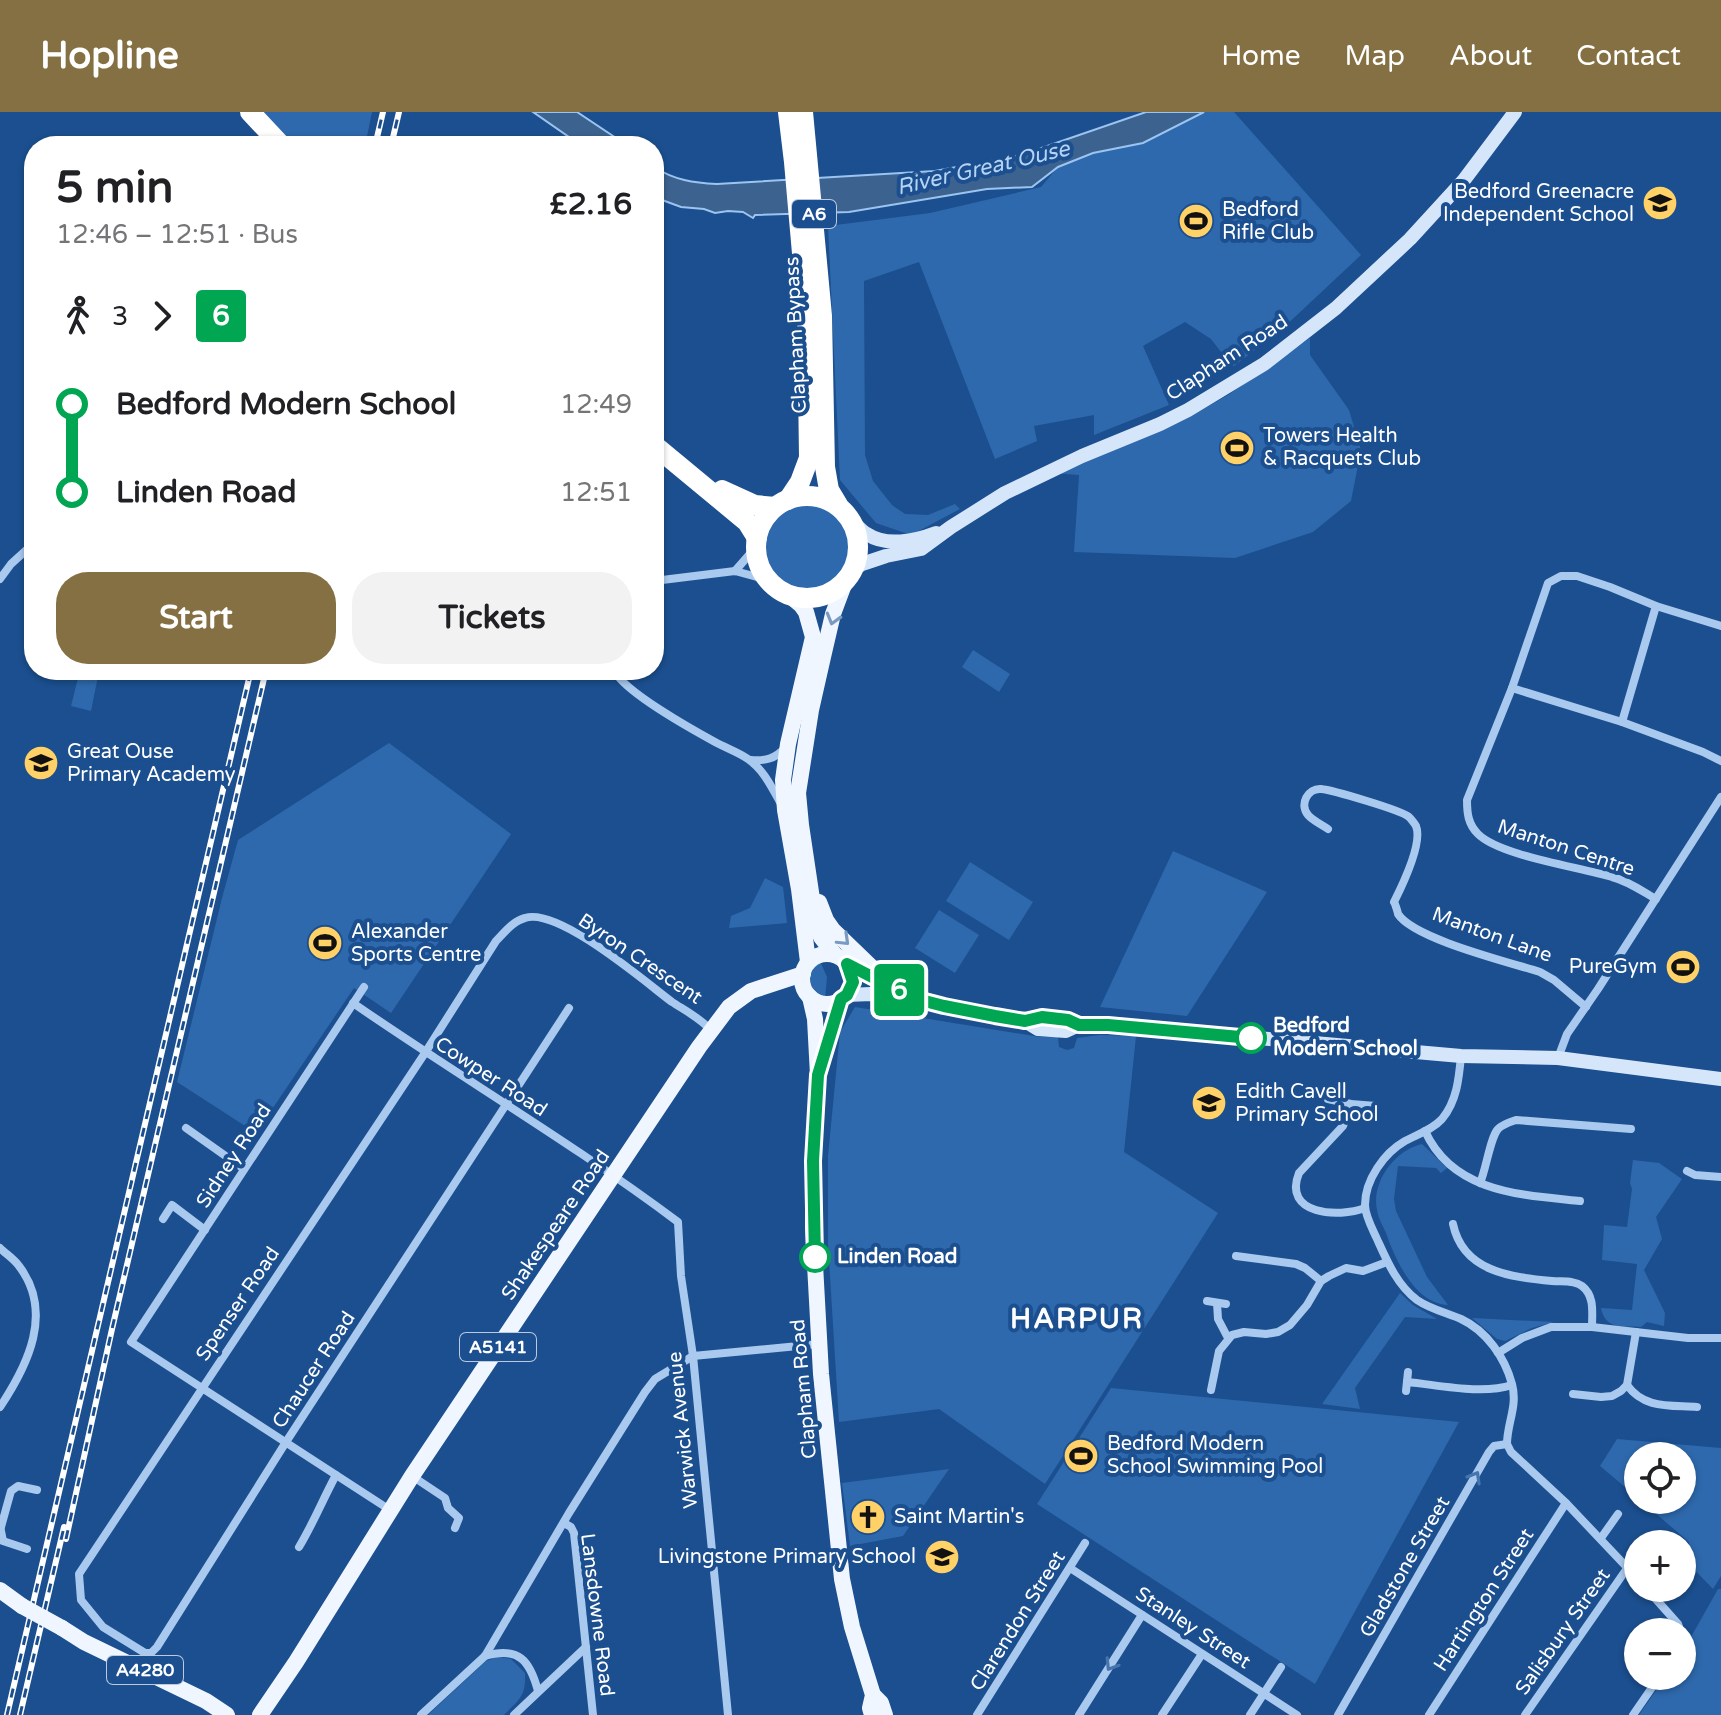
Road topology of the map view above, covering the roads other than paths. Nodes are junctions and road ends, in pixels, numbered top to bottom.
1 (250, 112) edge
2 (788, 112) edge
3 (803, 112) edge
4 (1515, 112) edge
5 (273, 136) edge
6 (815, 313) junction
7 (664, 453) edge
8 (679, 465) junction
9 (781, 503) junction
10 (838, 505) junction
11 (852, 521) junction
12 (951, 527) junction
13 (756, 543) junction
14 (24, 552) edge
15 (735, 571) junction
16 (849, 576) junction
17 (0, 579) edge
18 (664, 580) edge
19 (768, 580) junction
20 (789, 595) junction
21 (1656, 606) junction
22 (1721, 626) edge
23 (621, 680) edge
24 (1512, 688) junction
25 (811, 710) junction
26 (1622, 722) junction
27 (788, 744) junction
28 (750, 760) junction
29 (1721, 761) edge
30 (784, 765) junction
31 (760, 770) junction
32 (1721, 797) edge
33 (785, 810) junction
34 (1328, 829) dead end
35 (811, 887) junction
36 (1656, 899) junction
37 (841, 960) junction
38 (805, 968) junction
39 (778, 982) junction
40 (890, 985) junction
41 (364, 987) dead end
42 (808, 994) junction
43 (844, 997) junction
44 (913, 998) junction
45 (353, 1003) junction
46 (1586, 1007) junction
47 (569, 1008) dead end
48 (712, 1031) junction
49 (425, 1053) junction
50 (1461, 1056) junction
51 (1558, 1058) junction
52 (818, 1075) junction
53 (1721, 1079) edge
54 (1328, 1099) dead end
55 (1351, 1104) junction
56 (505, 1105) junction
57 (1376, 1106) dead end
58 (186, 1128) dead end
59 (1631, 1129) dead end
60 (1425, 1131) junction
61 (244, 1169) junction
62 (1687, 1171) dead end
63 (613, 1175) junction
64 (1721, 1177) edge
65 (1480, 1183) junction
66 (1580, 1201) dead end
67 (1365, 1208) junction
68 (163, 1219) dead end
69 (1453, 1224) dead end
70 (205, 1230) junction
71 (0, 1248) edge
72 (1251, 1248) dead end
73 (1236, 1256) dead end
74 (1247, 1257) junction
75 (1387, 1262) junction
76 (1321, 1281) junction
77 (1207, 1301) dead end
78 (1592, 1327) junction
79 (1636, 1332) junction
80 (1228, 1338) junction
81 (1721, 1338) edge
82 (819, 1344) junction
83 (1498, 1353) junction
84 (693, 1356) junction
85 (1407, 1382) dead end
86 (1512, 1385) junction
87 (1627, 1385) junction
88 (203, 1387) junction
89 (1211, 1390) dead end
90 (1573, 1394) dead end
91 (0, 1407) edge
92 (1697, 1407) dead end
93 (286, 1442) junction
94 (1507, 1444) junction
95 (336, 1475) junction
96 (412, 1476) junction
97 (37, 1490) dead end
98 (1566, 1503) junction
99 (390, 1510) junction
100 (1618, 1514) dead end
101 (564, 1523) junction
102 (1, 1527) edge
103 (455, 1528) dead end
104 (1601, 1538) junction
105 (1085, 1543) dead end
106 (299, 1547) dead end
107 (27, 1549) dead end
108 (1624, 1563) edge
109 (1070, 1568) junction
110 (1624, 1573) edge
111 (0, 1590) edge
112 (1658, 1602) edge
113 (1142, 1615) junction
114 (1673, 1618) edge
115 (586, 1647) junction
116 (151, 1653) joint
117 (1202, 1654) junction
118 (485, 1656) junction
119 (1281, 1667) dead end
120 (1650, 1690) edge
121 (538, 1691) junction
122 (1264, 1693) junction
123 (873, 1695) junction
124 (227, 1715) edge
125 (260, 1715) edge
126 (421, 1715) edge
127 (514, 1715) edge
128 (593, 1715) edge
129 (728, 1715) edge
130 (872, 1715) edge
131 (885, 1715) edge
132 (977, 1715) edge
133 (1079, 1715) edge
134 (1162, 1715) edge
135 (1250, 1715) edge
136 (1297, 1715) edge
137 (1338, 1715) edge
138 (1429, 1715) edge
139 (1525, 1715) edge
140 (1633, 1715) edge

1 - 5 highway
2 - 6 highway, Clapham Bypass / A6
3 - 6 highway, Clapham Bypass / A6
4 - 12 street, Clapham Road
6 - 9 highway, Clapham Bypass / A6
6 - 10 highway, Clapham Bypass / A6
7 - 8 highway
8 - 9 highway
8 - 13 highway
9 - 10 highway
9 - 13 highway
10 - 11 highway
11 - 12 street, Clapham Road
11 - 16 highway
12 - 16 street, Clapham Road
13 - 15 street
13 - 19 highway
14 - 17 street
15 - 18 street
15 - 19 street
16 - 20 highway
16 -> 25 main road
19 - 20 highway
20 - 27 main road
21 - 22 street, Manton Centre
21 - 24 street, Manton Centre
21 - 26 street
23 - 28 street
24 - 26 street
24 - 36 street, Manton Centre
25 - 30 main road
25 - 35 main road
26 - 29 street
27 - 28 street
27 - 30 main road
28 - 31 street
30 - 31 street
30 - 33 main road
31 - 33 street
32 - 36 street
33 - 38 main road
34 - 46 street, Manton Lane
35 - 37 main road
35 -> 40 main road
36 - 46 street
37 - 38 main road
37 - 40 street
37 - 43 main road
38 - 39 main road, Shakespeare Road / A5141
38 - 42 main road
39 - 42 main road
39 - 48 main road, Shakespeare Road / A5141
40 - 44 street
41 - 45 street, Sidney Road
42 - 43 main road
42 - 52 main road, Clapham Road
43 - 44 street
43 - 52 main road, Clapham Road
44 - 50 street
45 - 49 street, Cowper Road
45 - 61 street, Sidney Road
46 - 51 street
47 - 56 street, Chaucer Road
48 - 49 street, Byron Crescent
48 - 63 main road, Shakespeare Road / A5141
49 - 56 street, Cowper Road
49 - 88 street, Spenser Road
50 - 51 street
50 - 60 street
51 - 53 street
52 - 82 main road, Clapham Road
54 - 55 street
55 - 57 street
55 - 67 street
56 - 63 street, Cowper Road
56 - 93 street, Chaucer Road
58 - 61 street
59 - 65 street
60 - 65 street
60 - 67 street
61 - 70 street, Sidney Road
62 - 64 street
63 - 84 street, Warwick Avenue
63 - 96 main road, Shakespeare Road / A5141
65 - 66 street
67 - 75 street
68 - 70 street
69 - 78 street
70 - 88 street, Sidney Road
71 - 91 street
72 - 74 street
73 - 74 street
74 - 76 street
75 - 76 street
75 - 83 street
76 - 80 street
77 - 80 street
78 - 79 street
78 - 83 street
79 - 81 street
79 - 87 street
80 - 89 street
82 - 84 street
82 - 123 main road, Clapham Road
83 - 86 street
84 - 101 street
84 - 129 street, Warwick Avenue
85 - 86 street
86 - 94 street
87 - 90 street
87 - 92 street
88 - 93 street
88 - 116 street, Spenser Road
93 - 95 street
93 - 116 street, Chaucer Road
94 - 98 street
137 -> 94 street, Gladstone Street
95 - 99 street
95 - 106 street
96 - 99 main road, Shakespeare Road / A5141
96 - 103 street
97 - 102 street
98 - 104 street
98 - 138 street, Hartington Street
99 - 125 main road, Shakespeare Road / A5141
100 - 104 street
101 - 115 street, Lansdowne Road
101 - 118 street
102 - 107 street
104 - 108 street
105 - 109 street, Clarendon Street
109 - 113 street, Stanley Street
109 - 132 street, Clarendon Street
110 - 139 street, Salisbury Street
111 - 124 main road, A4280, bridge
112 - 114 street
113 - 117 street, Stanley Street
113 -> 133 street
115 - 121 street
115 - 128 street, Lansdowne Road
117 - 122 street, Stanley Street
117 - 134 street
118 - 121 street
118 - 126 street
119 - 122 street
120 - 140 street
121 - 127 street
122 - 135 street
122 - 136 street, Stanley Street
123 - 130 main road, Clapham Road
123 - 131 main road, Clapham Road

